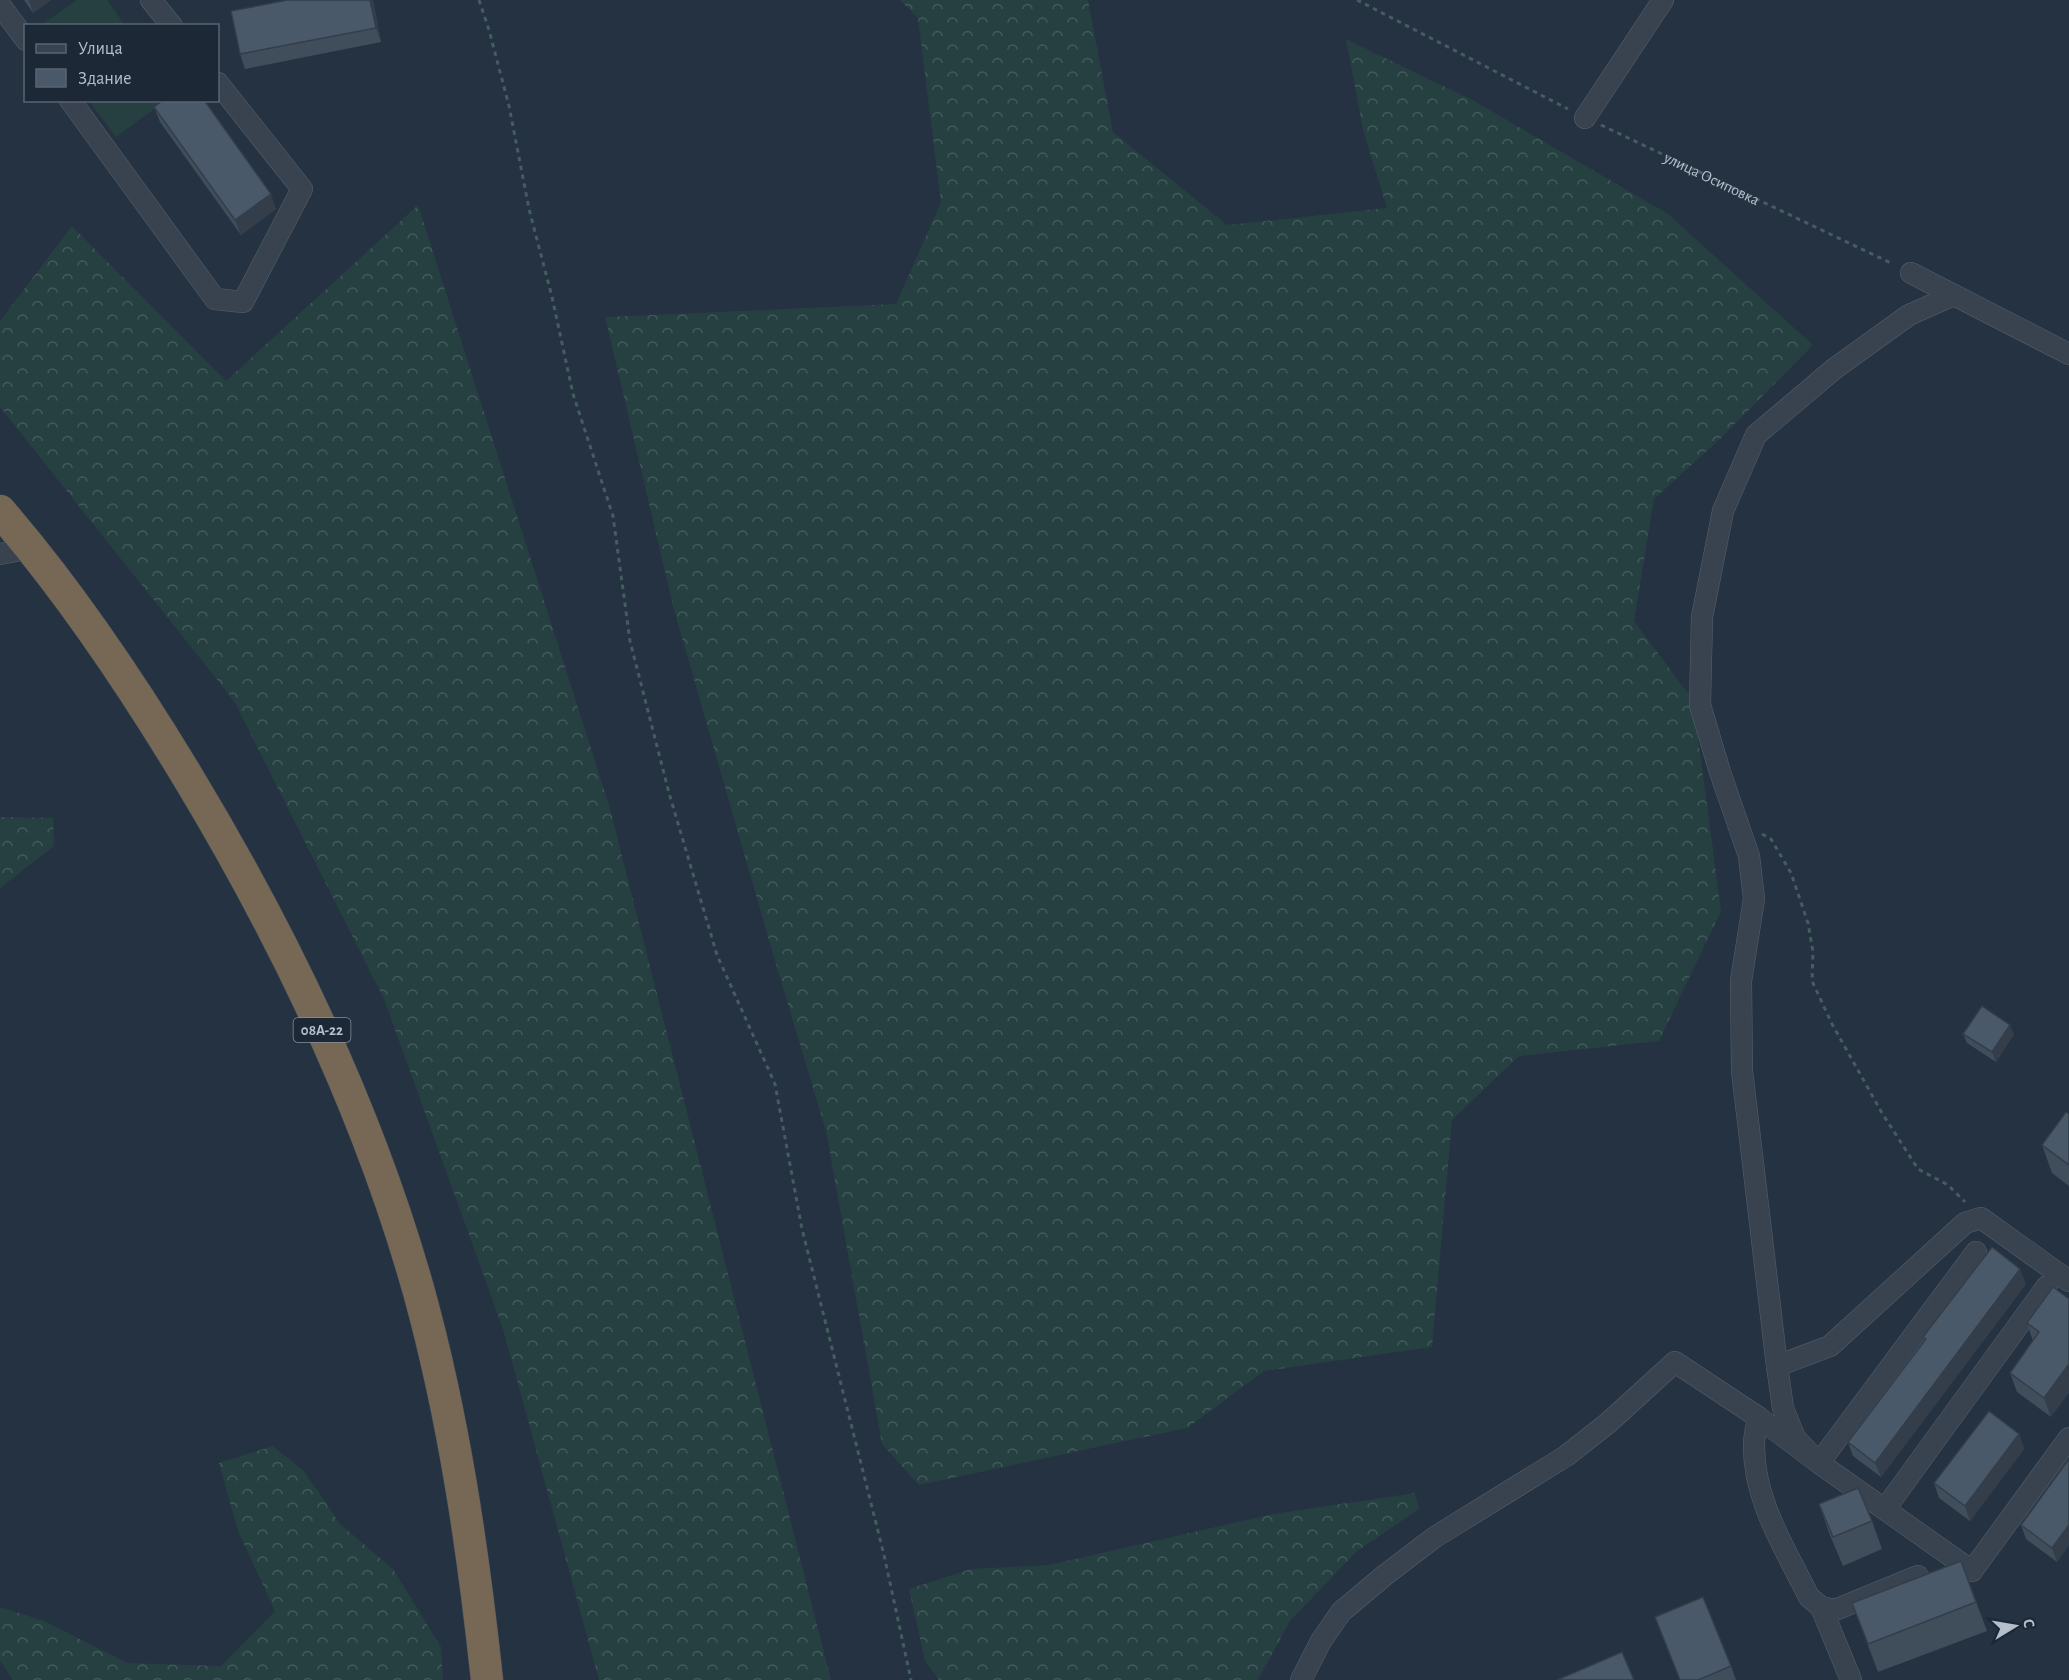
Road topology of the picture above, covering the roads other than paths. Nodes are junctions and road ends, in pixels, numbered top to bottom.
1 (1663, 0) edge
2 (158, 1) edge
3 (0, 5) edge
4 (171, 24) edge
5 (24, 37) edge
6 (219, 84) edge
7 (71, 102) edge
8 (1585, 118) road end
9 (1911, 273) road end
10 (1954, 295) junction
11 (2069, 354) edge
12 (0, 511) edge
13 (32, 548) junction
14 (0, 554) edge
15 (1976, 1252) dead end
16 (2069, 1281) edge
17 (2047, 1286) dead end
18 (1777, 1366) junction
19 (1758, 1417) junction
20 (2069, 1438) edge
21 (1819, 1462) junction
22 (1885, 1509) junction
23 (1918, 1576) edge
24 (1821, 1607) junction
25 (487, 1680) edge
26 (1301, 1680) edge
27 (1851, 1680) edge

1 - 8 street
2 - 4 street
3 - 5 street
6 - 7 street
9 - 10 street
10 - 11 street
10 - 18 street
12 - 13 highway, 08А-22
13 - 14 street
13 - 25 highway, 08А-22
15 - 21 street
16 - 18 street
17 - 22 street
18 - 21 street
19 - 21 street
19 - 24 street
19 - 26 street
20 - 22 street
21 - 22 street
23 - 24 street
24 - 27 street

